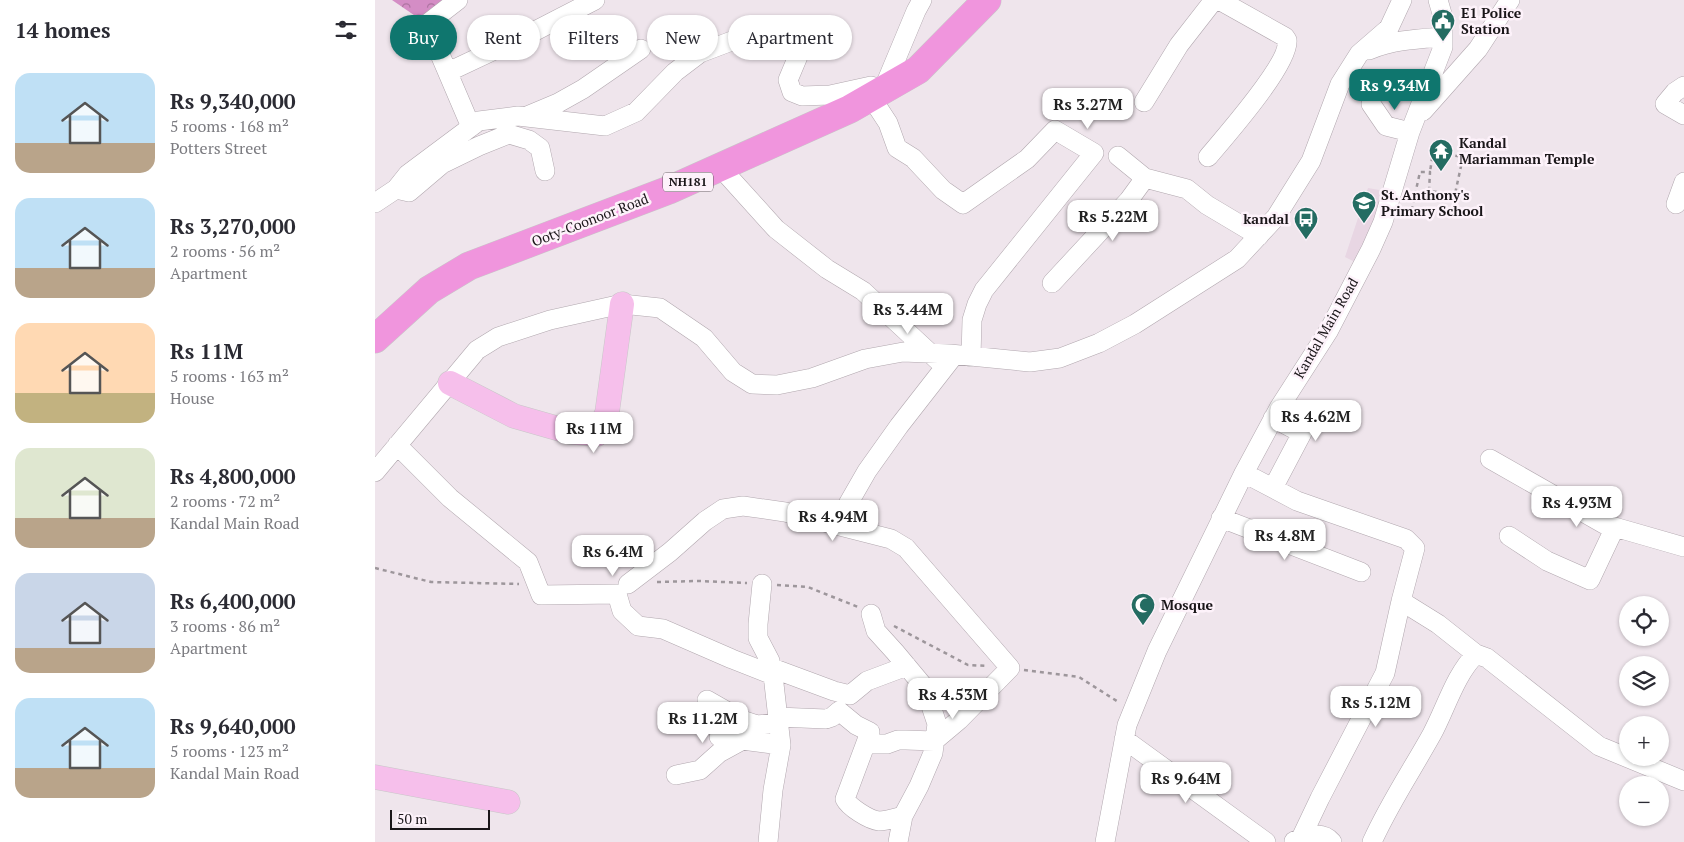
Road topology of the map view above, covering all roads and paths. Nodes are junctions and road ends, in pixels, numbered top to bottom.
1 (458, 0) edge
2 (595, 0) edge
3 (922, 0) edge
4 (987, 0) edge
5 (1214, 0) edge
6 (1219, 0) edge
7 (1402, 0) edge
8 (1438, 0) edge
9 (1510, 0) edge
10 (1443, 37) junction
11 (641, 49) dead end
12 (1359, 54) junction
13 (448, 72) junction
14 (1684, 86) edge
15 (877, 93) junction
16 (1144, 102) dead end
17 (1371, 104) dead end
18 (1684, 114) edge
19 (526, 117) junction
20 (471, 127) junction
21 (1412, 127) junction
22 (1118, 156) dead end
23 (1208, 158) dead end
24 (720, 168) junction
25 (545, 171) dead end
26 (1430, 172) junction
27 (1145, 178) junction
28 (1684, 182) edge
29 (396, 189) junction
30 (375, 203) edge
31 (1676, 204) dead end
32 (1383, 222) junction
33 (1259, 236) junction
34 (1052, 283) dead end
35 (622, 304) junction
36 (375, 339) edge
37 (931, 353) junction
38 (957, 359) junction
39 (450, 383) junction
40 (1273, 418) junction
41 (397, 445) junction
42 (1490, 459) dead end
43 (375, 472) edge
44 (1244, 473) junction
45 (1273, 488) junction
46 (1221, 518) junction
47 (836, 525) junction
48 (1615, 527) junction
49 (1509, 536) dead end
50 (1684, 547) edge
51 (1361, 572) dead end
52 (628, 584) dead end
53 (762, 584) dead end
54 (1401, 600) junction
55 (871, 614) dead end
56 (1476, 654) junction
57 (907, 666) junction
58 (772, 671) junction
59 (707, 700) dead end
60 (778, 720) junction
61 (719, 737) dead end
62 (1124, 739) junction
63 (741, 741) junction
64 (934, 741) junction
65 (866, 744) junction
66 (781, 745) junction
67 (676, 775) dead end
68 (375, 777) edge
69 (1684, 781) edge
70 (508, 802) dead end
71 (903, 816) junction
72 (1296, 840) edge
73 (769, 842) edge
74 (898, 842) edge
75 (1105, 842) edge
76 (1266, 842) edge
77 (1332, 842) edge
78 (1372, 842) edge

1 - 13 street
2 - 13 street
3 - 15 street
4 - 15 highway, Ooty-Coonoor Road / NH181
5 - 16 street
6 - 23 street
7 - 12 street
8 - 10 street, Kandal Main Road
9 - 21 street
10 - 12 street
10 - 21 street, Kandal Main Road
11 - 19 street
12 - 33 street
13 - 20 street
14 - 18 street
15 - 19 street
15 - 24 highway, Ooty-Coonoor Road / NH181
15 - 38 street
17 - 21 street
19 - 20 street
20 - 29 street
21 - 32 street, Kandal Main Road
22 - 27 street
24 - 36 highway, Ooty-Coonoor Road / NH181
24 - 37 street
25 - 29 street
26 - 26 path
26 - 32 path
27 - 33 street
27 - 34 street
28 - 31 street
29 - 30 street
32 - 40 street, Kandal Main Road
33 - 38 street
35 - 37 street
35 - 39 street
35 - 39 main road
37 - 38 street
38 - 47 street
39 - 41 street
40 - 44 street, Kandal Main Road
40 - 45 street
41 - 43 street
41 - 58 street
42 - 48 street
44 - 45 street
44 - 46 street, Kandal Main Road
45 - 54 street
46 - 51 street
46 - 62 street, Kandal Main Road
47 - 52 street
47 - 64 street
48 - 49 street
48 - 50 street
53 - 58 street
54 - 56 street
54 - 72 street
55 - 57 street
56 - 69 street
56 - 78 street
57 - 58 street
57 - 64 street
58 - 60 street
59 - 60 street
60 - 65 street
60 - 66 street
61 - 63 street
62 - 75 street, Kandal Main Road
62 - 76 street
63 - 66 street
63 - 67 street
64 - 65 street
64 - 71 street
65 - 71 street
66 - 73 street
68 - 70 main road
71 - 74 street
72 - 77 street

